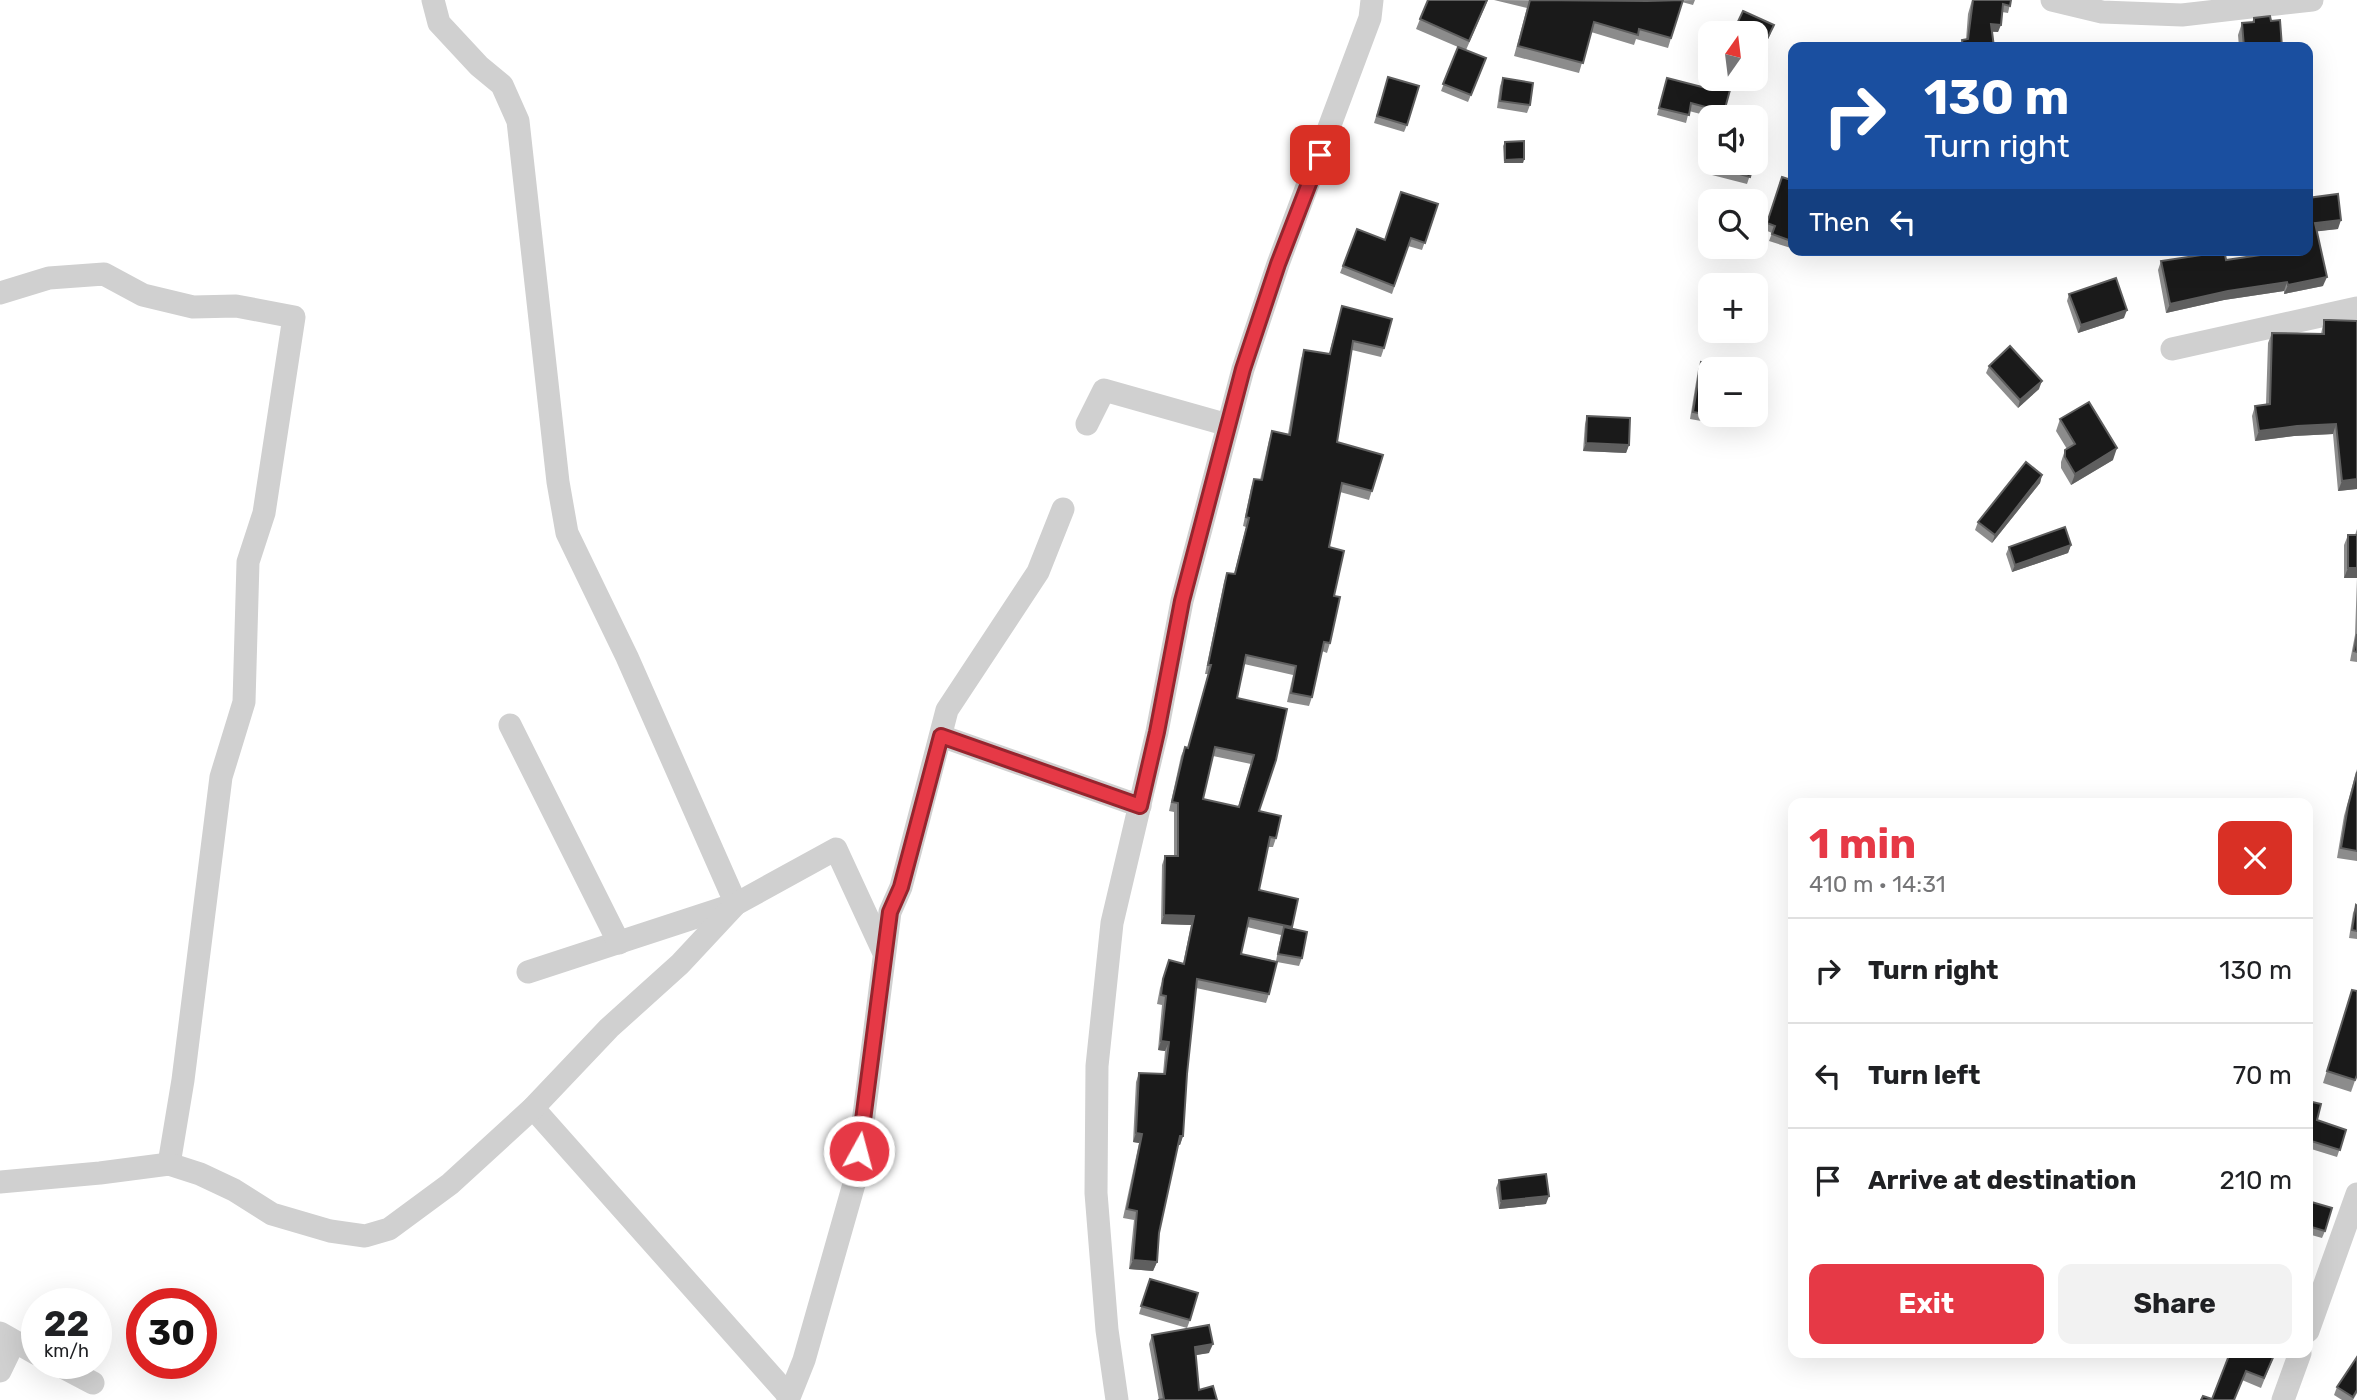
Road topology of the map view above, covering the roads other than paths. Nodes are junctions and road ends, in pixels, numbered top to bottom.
1 (433, 0) edge
2 (1372, 0) edge
3 (2052, 0) edge
4 (2312, 0) edge
5 (0, 293) edge
6 (2357, 308) edge
7 (2172, 348) dead end
8 (1087, 424) dead end
9 (1228, 425) junction
10 (1063, 509) dead end
11 (510, 725) dead end
12 (941, 736) junction
13 (1140, 806) junction
14 (736, 904) junction
15 (619, 943) junction
16 (884, 953) junction
17 (528, 972) dead end
18 (533, 1108) junction
19 (169, 1164) junction
20 (0, 1182) edge
21 (2357, 1194) edge
22 (2313, 1317) edge
23 (7, 1337) edge
24 (2298, 1358) edge
25 (0, 1371) edge
26 (85, 1379) edge
27 (93, 1383) dead end
28 (789, 1398) edge
29 (1117, 1400) edge
30 (2283, 1400) edge

1 - 14 street
2 - 9 street
3 - 4 street
5 - 19 street
6 - 7 street
8 - 9 street
9 - 13 street
10 - 12 street
11 - 15 street
12 - 13 street
12 - 16 street
13 - 29 street
14 - 15 street
14 - 16 street
14 - 18 street
15 - 17 street
16 - 28 street
18 - 19 street
18 - 28 street
19 - 20 street
21 - 22 street
23 - 25 street
24 - 30 street
26 - 27 street

